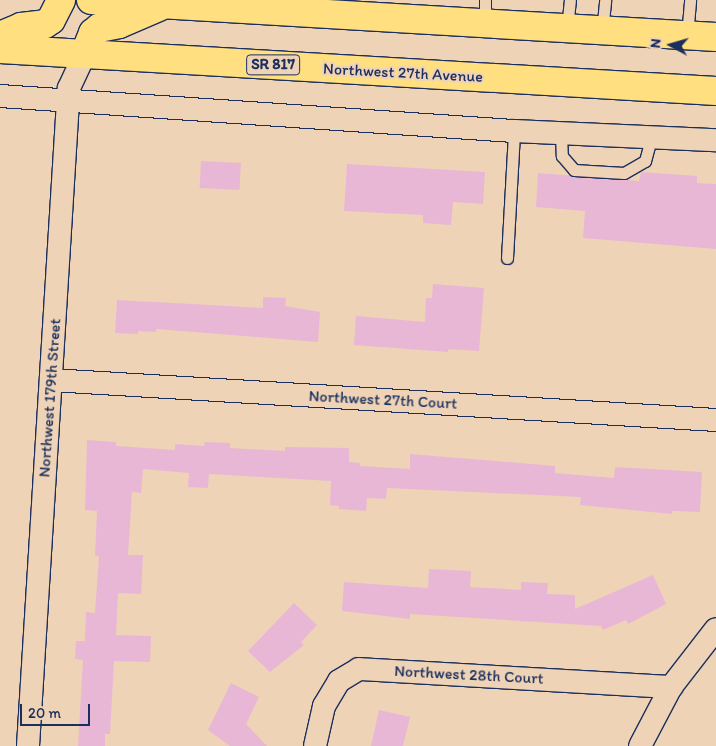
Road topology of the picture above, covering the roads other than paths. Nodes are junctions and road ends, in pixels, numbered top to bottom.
1 (61, 0) edge
2 (91, 0) edge
3 (570, 0) edge
4 (605, 0) edge
5 (690, 0) edge
6 (164, 4) junction
7 (279, 6) edge
8 (485, 12) edge
9 (567, 28) junction
10 (602, 30) junction
11 (0, 36) edge
12 (687, 36) junction
13 (716, 37) edge
14 (0, 48) edge
15 (85, 53) junction
16 (716, 91) edge
17 (0, 96) edge
18 (68, 101) junction
19 (514, 131) junction
20 (561, 133) junction
21 (651, 139) junction
22 (716, 140) edge
23 (507, 258) dead end
24 (51, 380) junction
25 (716, 420) edge
26 (716, 629) edge
27 (672, 687) junction
28 (28, 746) edge
29 (315, 746) edge
30 (640, 746) edge

1 - 11 main road
2 - 6 main road
3 - 9 lane
4 - 10 lane
5 - 12 lane
6 - 7 main road
6 - 15 main road
7 - 8 main road
8 - 9 main road
9 - 10 main road
10 - 12 main road
12 - 13 main road
14 - 15 main road, Northwest 27th Avenue / SR 817
15 - 16 main road, Northwest 27th Avenue / SR 817
15 - 18 street, Northwest 179th Street
17 - 18 street
18 - 19 street
18 - 24 street, Northwest 179th Street
19 - 20 street
19 - 23 lane
20 - 21 street
20 - 21 lane
21 - 22 street
24 - 25 street, Northwest 27th Court
24 - 28 street, Northwest 179th Street
26 - 27 street
27 - 29 street, Northwest 28th Court
27 - 30 street

